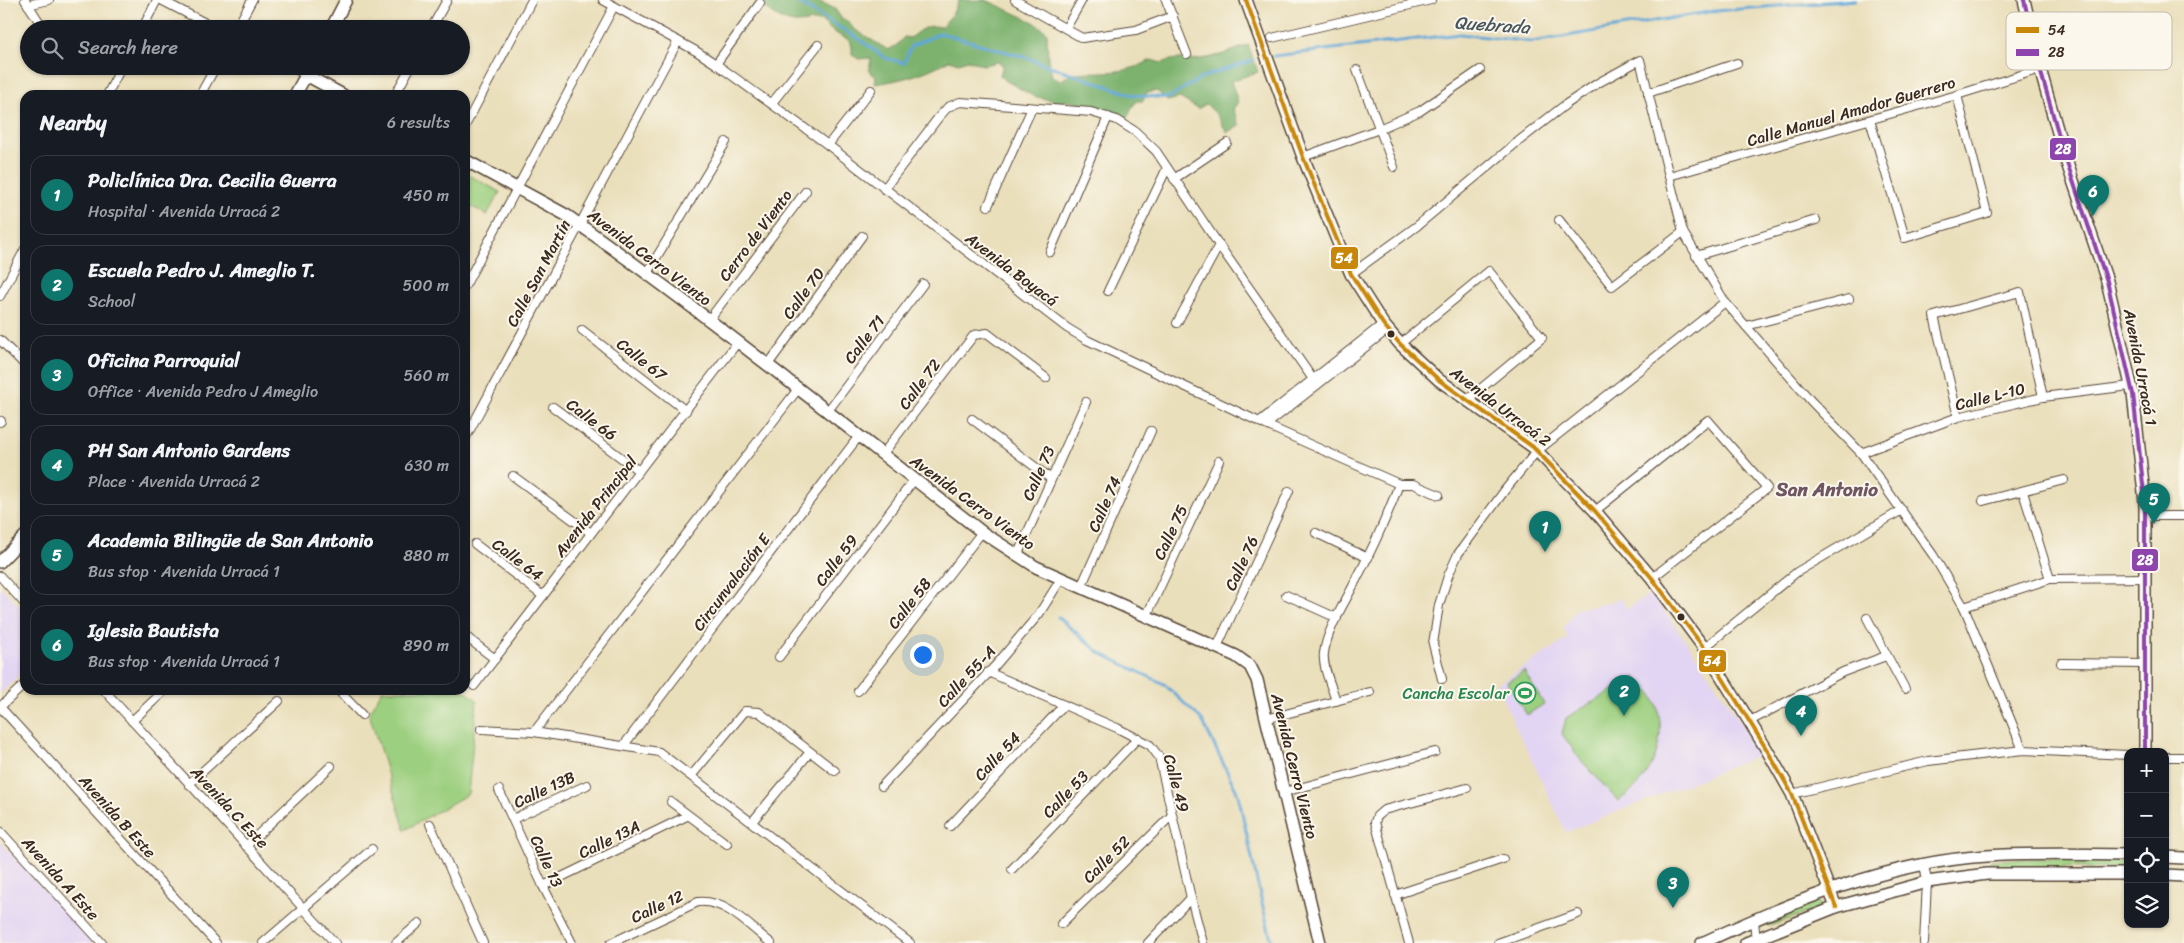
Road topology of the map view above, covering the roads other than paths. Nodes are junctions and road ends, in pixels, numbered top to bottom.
1 (49, 0) edge
2 (157, 0) edge
3 (161, 0) edge
4 (252, 0) edge
5 (346, 0) edge
6 (447, 0) edge
7 (532, 0) edge
8 (603, 0) edge
9 (1015, 0) edge
10 (1082, 0) edge
11 (1166, 0) edge
12 (1246, 0) edge
13 (1431, 0) edge
14 (27, 2) edge
15 (760, 3) dead end
16 (614, 6) junction
17 (1173, 16) junction
18 (38, 20) edge
19 (147, 20) edge
20 (200, 20) edge
21 (241, 20) edge
22 (336, 20) edge
23 (437, 20) edge
24 (1066, 28) junction
25 (1272, 38) dead end
26 (678, 41) junction
27 (818, 45) dead end
28 (1188, 54) dead end
29 (1737, 63) dead end
30 (716, 64) junction
31 (1357, 70) dead end
32 (1480, 70) dead end
33 (2037, 70) edge
34 (2040, 70) edge
35 (117, 75) edge
36 (211, 75) edge
37 (305, 75) edge
38 (315, 75) edge
39 (406, 75) edge
40 (109, 90) edge
41 (203, 90) edge
42 (298, 90) edge
43 (336, 90) edge
44 (398, 90) edge
45 (871, 90) dead end
46 (1648, 94) junction
47 (1957, 95) junction
48 (772, 103) junction
49 (1032, 108) junction
50 (470, 117) edge
51 (1108, 117) junction
52 (1870, 120) junction
53 (1379, 129) junction
54 (726, 142) dead end
55 (1227, 143) dead end
56 (828, 145) junction
57 (1303, 157) junction
58 (470, 163) edge
59 (1394, 167) dead end
60 (1168, 168) junction
61 (1668, 176) junction
62 (1174, 178) junction
63 (517, 188) junction
64 (884, 189) junction
65 (806, 191) dead end
66 (988, 206) dead end
67 (1559, 220) dead end
68 (1816, 220) dead end
69 (580, 224) junction
70 (1683, 232) junction
71 (862, 236) dead end
72 (1219, 245) junction
73 (1050, 252) dead end
74 (1696, 256) junction
75 (20, 258) edge
76 (647, 273) junction
77 (1350, 274) junction
78 (470, 277) edge
79 (923, 284) dead end
80 (1108, 291) dead end
81 (0, 296) edge
82 (1849, 299) dead end
83 (1725, 302) junction
84 (708, 320) junction
85 (1177, 323) dead end
86 (1746, 326) junction
87 (1385, 327) junction
88 (582, 330) dead end
89 (0, 340) edge
90 (738, 343) junction
91 (1400, 344) junction
92 (20, 360) edge
93 (767, 366) junction
94 (1046, 378) dead end
95 (1314, 382) junction
96 (2130, 386) junction
97 (798, 389) junction
98 (2043, 397) junction
99 (1467, 400) junction
100 (1086, 402) dead end
101 (553, 407) dead end
102 (686, 410) junction
103 (827, 412) junction
104 (1958, 418) junction
105 (972, 419) dead end
106 (1262, 423) junction
107 (470, 424) edge
108 (1151, 431) dead end
109 (859, 436) junction
110 (1537, 451) junction
111 (1861, 454) junction
112 (882, 455) junction
113 (1219, 461) dead end
114 (639, 471) junction
115 (513, 476) dead end
116 (1051, 479) junction
117 (914, 480) junction
118 (2064, 480) dead end
119 (1399, 484) junction
120 (1290, 491) dead end
121 (2022, 492) junction
122 (1439, 495) dead end
123 (1983, 501) dead end
124 (1902, 510) junction
125 (1595, 511) junction
126 (2145, 516) junction
127 (2184, 516) edge
128 (982, 532) junction
129 (591, 533) junction
130 (1316, 533) dead end
131 (20, 541) edge
132 (476, 544) dead end
133 (1017, 556) junction
134 (1368, 558) junction
135 (0, 562) edge
136 (0, 576) edge
137 (1652, 578) junction
138 (2146, 578) junction
139 (1061, 579) junction
140 (2050, 580) junction
141 (1081, 587) junction
142 (544, 596) junction
143 (1286, 596) dead end
144 (20, 598) edge
145 (1964, 607) junction
146 (1146, 615) junction
147 (1337, 618) junction
148 (1868, 618) dead end
149 (470, 640) edge
150 (1216, 647) junction
151 (1704, 648) junction
152 (1886, 656) junction
153 (779, 657) dead end
154 (495, 659) junction
155 (2061, 664) dead end
156 (2146, 664) junction
157 (988, 672) junction
158 (1442, 679) dead end
159 (474, 686) dead end
160 (20, 689) edge
161 (1905, 689) dead end
162 (858, 691) dead end
163 (1370, 692) dead end
164 (109, 695) edge
165 (160, 695) edge
166 (343, 695) edge
167 (279, 701) dead end
168 (1336, 701) junction
169 (1064, 705) junction
170 (0, 707) edge
171 (362, 715) dead end
172 (1266, 719) junction
173 (1750, 720) junction
174 (132, 721) junction
175 (480, 729) dead end
176 (534, 732) junction
177 (1138, 738) junction
178 (624, 745) junction
179 (2145, 748) edge
180 (2023, 750) junction
181 (810, 752) junction
182 (1435, 752) dead end
183 (2124, 755) edge
184 (2169, 757) edge
185 (2184, 758) edge
186 (331, 766) dead end
187 (835, 771) dead end
188 (692, 775) junction
189 (189, 784) junction
190 (587, 785) dead end
191 (882, 786) dead end
192 (1467, 788) dead end
193 (499, 790) dead end
194 (1284, 792) junction
195 (1792, 794) junction
196 (671, 802) dead end
197 (688, 816) junction
198 (1172, 816) junction
199 (513, 819) junction
200 (752, 822) junction
201 (430, 824) dead end
202 (950, 826) dead end
203 (0, 831) edge
204 (727, 844) dead end
205 (246, 846) junction
206 (372, 849) dead end
207 (1986, 856) junction
208 (2124, 856) edge
209 (2169, 857) edge
210 (2184, 858) edge
211 (1503, 859) dead end
212 (1924, 864) junction
213 (1012, 869) dead end
214 (1987, 874) junction
215 (2124, 874) edge
216 (2169, 875) edge
217 (2184, 876) edge
218 (1926, 882) junction
219 (543, 886) junction
220 (1829, 890) junction
221 (1395, 895) junction
222 (1191, 898) junction
223 (303, 907) junction
224 (1836, 907) junction
225 (1578, 914) dead end
226 (1754, 919) junction
227 (419, 923) dead end
228 (1061, 924) dead end
229 (1752, 941) edge
230 (102, 943) edge
231 (216, 943) edge
232 (262, 943) edge
233 (335, 943) edge
234 (396, 943) edge
235 (484, 943) edge
236 (572, 943) edge
237 (611, 943) edge
238 (771, 943) edge
239 (910, 943) edge
240 (1148, 943) edge
241 (1203, 943) edge
242 (1320, 943) edge
243 (1409, 943) edge
244 (1498, 943) edge
245 (1702, 943) edge
246 (1924, 943) edge

1 - 14 street
2 - 19 street
3 - 20 street
4 - 21 street
5 - 22 street
6 - 23 street
7 - 50 street
8 - 16 street, Avenida Boyacá
9 - 24 street
10 - 24 street
11 - 17 street
12 - 57 street, Avenida Urracá 2
13 - 25 street
14 - 18 street
15 - 30 street
16 - 26 street, Avenida Boyacá
16 - 63 street
17 - 24 street
17 - 28 street
26 - 30 street, Avenida Boyacá
26 - 69 street, Calle San Martín
27 - 48 street
29 - 46 street
30 - 48 street, Avenida Boyacá
31 - 53 street
32 - 53 street
33 - 47 street, Calle Manuel Amador Guerrero
34 - 96 street, Avenida Urracá 1
35 - 40 street
36 - 41 street
37 - 42 street
38 - 43 street
39 - 44 street
45 - 56 street
46 - 61 street
46 - 77 street
47 - 52 street, Calle Manuel Amador Guerrero
47 - 52 street
48 - 56 street, Avenida Boyacá
49 - 51 street
49 - 64 street
49 - 66 street
51 - 60 street
51 - 73 street
52 - 61 street, Calle Manuel Amador Guerrero
53 - 57 street
53 - 59 street
54 - 76 street
55 - 62 street
56 - 64 street, Avenida Boyacá
57 - 77 street, Avenida Urracá 2
58 - 63 street, Avenida Cerro Viento
60 - 62 street
60 - 80 street
61 - 70 street
62 - 72 street
63 - 69 street, Avenida Cerro Viento
63 - 78 street
64 - 106 street, Avenida Boyacá
65 - 84 street, Cerro de Viento
67 - 70 street
68 - 74 street
69 - 76 street, Avenida Cerro Viento
69 - 107 street, Calle San Martín
70 - 74 street
71 - 93 street, Calle 70
72 - 85 street
72 - 95 street
74 - 83 street
75 - 81 street
76 - 84 street, Avenida Cerro Viento
77 - 87 street, Avenida Urracá 2
79 - 103 street, Calle 71
82 - 86 street
83 - 86 street
83 - 110 street
84 - 90 street, Avenida Cerro Viento
86 - 111 street
87 - 91 street, Avenida Urracá 2
87 - 95 street
88 - 102 street, Calle 67
89 - 92 street
90 - 93 street, Avenida Cerro Viento
90 - 102 street, Avenida Principal
91 - 99 street, Avenida Urracá 2
91 - 99 street
93 - 97 street, Avenida Cerro Viento
94 - 112 street, Calle 72
95 - 106 street
96 - 98 street, Calle L-10
96 - 126 street, Avenida Urracá 1
97 - 103 street, Avenida Cerro Viento
97 - 176 street
98 - 104 street, Calle L-10
98 - 104 street
99 - 110 street, Avenida Urracá 2
100 - 116 street, Calle 73
101 - 114 street, Calle 66
102 - 114 street, Avenida Principal
103 - 109 street, Avenida Cerro Viento
104 - 111 street, Calle L-10
105 - 116 street
106 - 119 street, Avenida Boyacá
108 - 141 street, Calle 74
109 - 112 street, Avenida Cerro Viento
109 - 178 street, Circunvalación E
110 - 125 street, Avenida Urracá 2
110 - 158 street
111 - 124 street
112 - 117 street, Avenida Cerro Viento
113 - 146 street, Calle 75
114 - 129 street, Avenida Principal
115 - 129 street
116 - 133 street, Calle 73
117 - 128 street, Avenida Cerro Viento
117 - 153 street, Calle 59
118 - 121 street
119 - 122 street, Avenida Boyacá
119 - 134 street
120 - 150 street, Calle 76
121 - 123 street
121 - 140 street
124 - 145 street
124 - 151 street
125 - 137 street, Avenida Urracá 2
125 - 137 street
126 - 127 street
126 - 138 street, Avenida Urracá 1
128 - 133 street, Avenida Cerro Viento
128 - 162 street, Calle 58
129 - 142 street, Avenida Principal
130 - 134 street
131 - 135 street
132 - 142 street, Calle 64
133 - 139 street, Avenida Cerro Viento
134 - 147 street
136 - 144 street
137 - 151 street, Avenida Urracá 2
138 - 140 street
138 - 156 street, Avenida Urracá 1
139 - 141 street, Avenida Cerro Viento
139 - 157 street, Calle 55-A
140 - 145 street
141 - 146 street, Avenida Cerro Viento
142 - 154 street, Avenida Principal
143 - 147 street
145 - 180 street
146 - 150 street, Avenida Cerro Viento
147 - 168 street
148 - 152 street
149 - 154 street
150 - 172 street, Avenida Cerro Viento
151 - 173 street, Avenida Urracá 2
152 - 161 street
152 - 173 street
154 - 159 street, Avenida Principal
155 - 156 street
156 - 179 street, Avenida Urracá 1
157 - 169 street, Calle 49
157 - 191 street, Calle 55-A
160 - 170 street
163 - 168 street
164 - 174 street, Avenida C Este
165 - 174 street
166 - 171 street
167 - 189 street
168 - 172 street
169 - 177 street, Calle 49
169 - 202 street, Calle 54
170 - 231 street, Avenida B Este
172 - 194 street, Avenida Cerro Viento
173 - 195 street, Avenida Urracá 2
174 - 189 street, Avenida C Este
175 - 176 street
176 - 178 street
177 - 198 street, Calle 49
177 - 213 street, Calle 53
178 - 188 street
180 - 183 street
180 - 195 street
181 - 187 street
181 - 188 street
181 - 200 street
182 - 194 street
184 - 185 street
186 - 205 street
188 - 200 street
189 - 205 street, Avenida C Este
190 - 199 street, Calle 13B
192 - 221 street
193 - 199 street, Calle 13
194 - 242 street, Avenida Cerro Viento
195 - 220 street, Avenida Urracá 2
196 - 197 street
197 - 204 street
197 - 219 street, Calle 13A
198 - 222 street, Calle 49
198 - 228 street, Calle 52
199 - 219 street, Calle 13
200 - 239 street
201 - 235 street
203 - 230 street, Avenida A Este
205 - 223 street, Avenida C Este
206 - 223 street
207 - 208 street
207 - 212 street
207 - 214 street
209 - 210 street
211 - 221 street
212 - 218 street
212 - 220 street
214 - 215 street
214 - 218 street
216 - 217 street
218 - 224 street
218 - 246 street
219 - 236 street, Calle 13
220 - 224 street, Avenida Urracá 2
220 - 226 street
221 - 243 street
222 - 240 street
222 - 241 street, Calle 49
223 - 232 street
223 - 233 street, Avenida C Este
224 - 229 street
225 - 244 street
226 - 229 street
226 - 245 street
227 - 234 street
237 - 238 street, Calle 12

